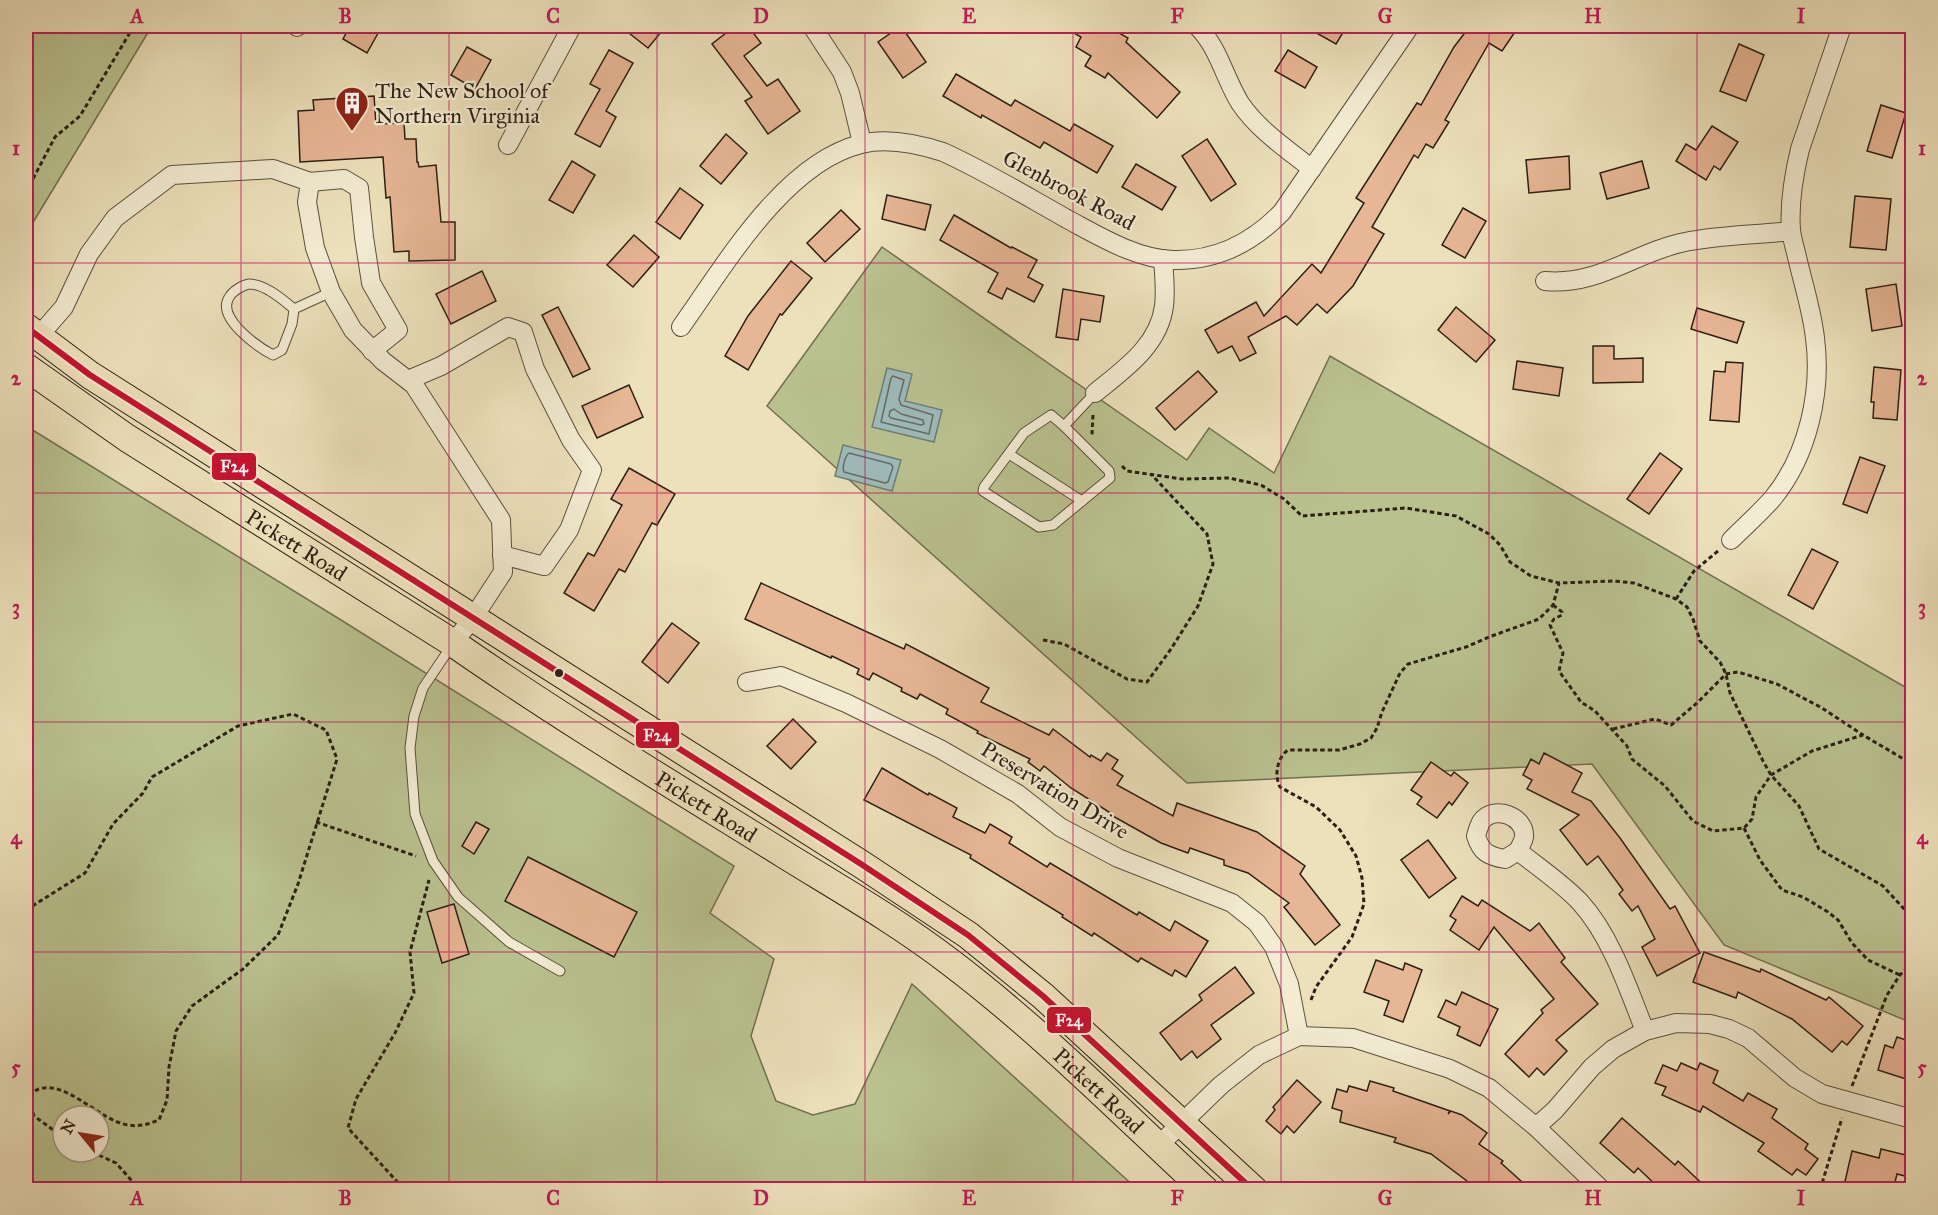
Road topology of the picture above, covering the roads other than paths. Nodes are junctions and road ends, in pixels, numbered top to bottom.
1 (572, 26) edge
2 (812, 26) edge
3 (1197, 26) edge
4 (1410, 26) edge
5 (1842, 26) edge
6 (862, 143) junction
7 (508, 145) dead end
8 (1312, 169) junction
9 (309, 182) junction
10 (1791, 231) junction
11 (1163, 259) junction
12 (1545, 280) dead end
13 (331, 291) junction
14 (294, 309) junction
15 (681, 327) dead end
16 (32, 332) edge
17 (372, 351) junction
18 (26, 367) edge
19 (408, 380) junction
20 (1095, 393) joint
21 (1064, 426) junction
22 (1009, 454) junction
23 (1082, 501) junction
24 (1731, 540) road end
25 (502, 555) junction
26 (472, 618) junction
27 (453, 643) junction
28 (747, 682) dead end
29 (1518, 851) dead end
30 (560, 971) dead end
31 (1645, 1031) junction
32 (1299, 1036) junction
33 (1912, 1119) edge
34 (1181, 1122) junction
35 (1536, 1126) junction
36 (1158, 1146) junction
37 (1205, 1190) edge
38 (1254, 1190) edge
39 (1602, 1190) edge

1 - 7 street
2 - 6 street
3 - 8 street
4 - 8 street, Glenbrook Road
5 - 10 street
6 - 11 street, Glenbrook Road
6 - 15 street, Glenbrook Road
8 - 11 street, Glenbrook Road
9 - 13 street
9 - 16 street
9 - 17 street
10 - 12 street
10 - 24 street
11 - 20 street
13 - 14 lane
13 - 17 street
14 - 14 lane
16 - 26 main road, Pickett Road
17 - 19 street
18 - 27 main road, Pickett Road
19 - 25 street
19 - 25 street
20 - 21 lane
21 - 22 lane
21 - 23 lane
22 - 23 lane
22 - 23 lane
25 - 26 street
26 - 27 street
26 - 34 main road, Pickett Road
27 - 30 lane
27 - 36 main road, Pickett Road
28 - 32 street, Preservation Drive
29 - 31 street
31 - 33 street
31 - 35 street
32 - 34 street
32 - 35 street
34 - 36 street
34 - 38 main road, Pickett Road
35 - 39 street
36 - 37 main road, Pickett Road

